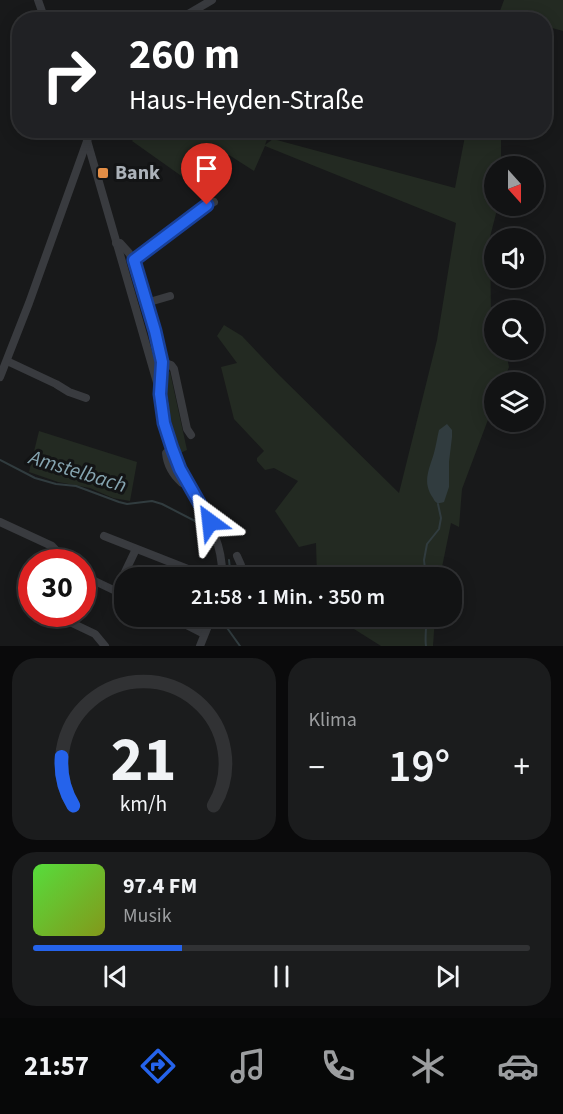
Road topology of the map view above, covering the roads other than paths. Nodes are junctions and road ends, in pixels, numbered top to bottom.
1 (213, 0) edge
2 (192, 12) edge
3 (87, 140) joint
4 (81, 159) junction
5 (94, 160) junction
6 (214, 202) dead end
7 (116, 243) junction
8 (134, 260) junction
9 (170, 296) dead end
10 (146, 303) junction
11 (7, 361) junction
12 (162, 362) junction
13 (0, 377) edge
14 (160, 394) junction
15 (86, 398) dead end
16 (191, 435) dead end
17 (0, 522) edge
18 (104, 536) dead end
19 (55, 549) edge
20 (136, 549) junction
21 (237, 556) dead end
22 (129, 567) edge
23 (183, 567) edge
24 (222, 567) edge
25 (241, 567) edge
26 (96, 582) edge
27 (114, 590) edge
28 (79, 627) edge
29 (190, 627) edge
30 (207, 627) edge
31 (204, 634) junction
32 (105, 646) edge
33 (200, 646) edge

1 - 2 street
3 - 4 street
3 - 5 street
4 - 5 street
4 - 11 street
5 - 7 street
6 - 8 street
7 - 8 street
7 - 14 street
8 - 10 street
9 - 10 street
10 - 12 street
11 - 13 street
11 - 15 street
12 - 14 street
12 - 16 street
14 - 24 street
17 - 19 street
18 - 20 street
20 - 22 street
20 - 23 street
21 - 25 street
26 - 27 street
28 - 32 street
29 - 31 street
30 - 31 street
31 - 33 street

